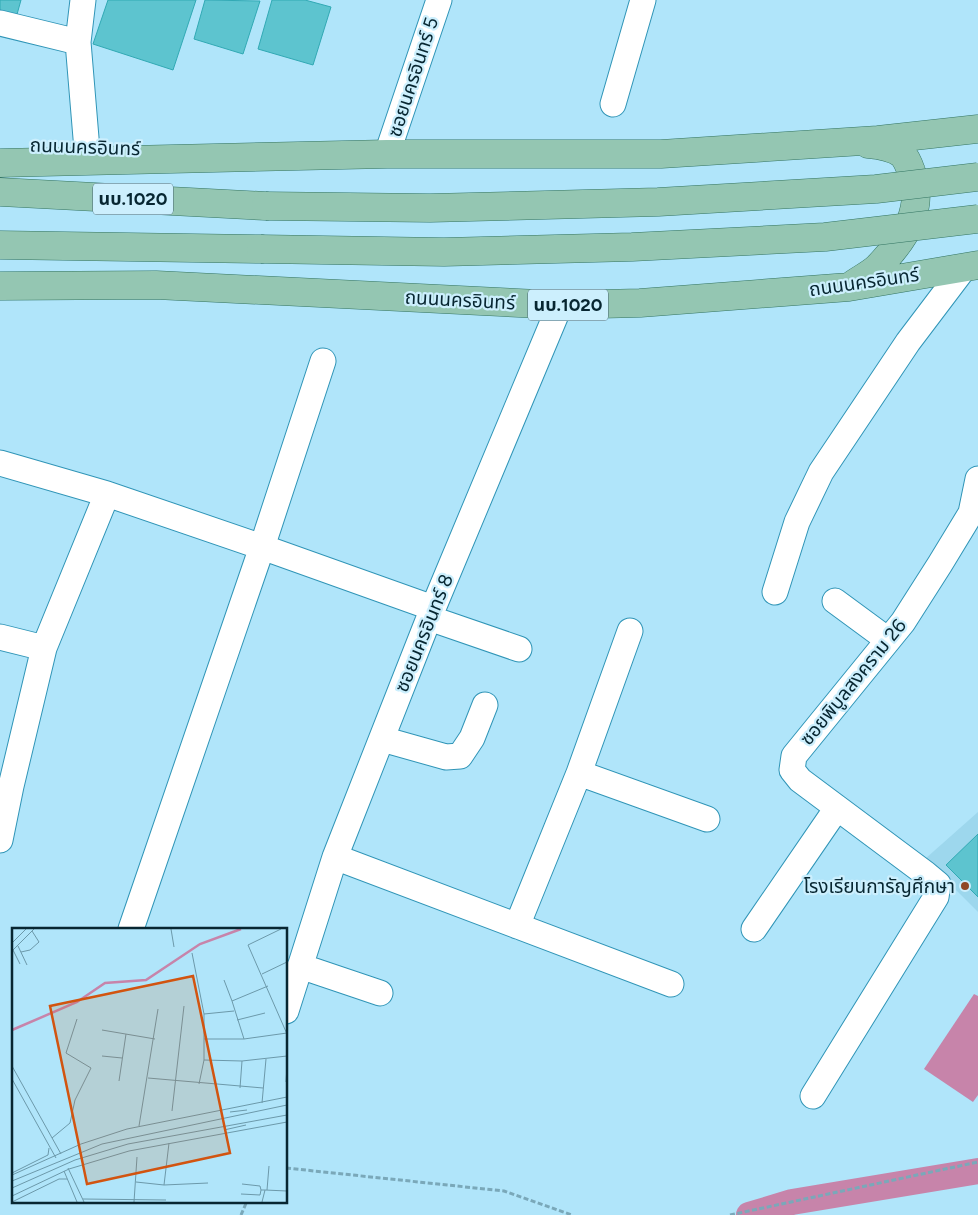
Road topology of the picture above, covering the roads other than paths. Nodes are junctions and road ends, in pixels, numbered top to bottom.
1 (83, 0) edge
2 (439, 0) edge
3 (643, 0) edge
4 (0, 23) edge
5 (78, 42) junction
6 (613, 104) dead end
7 (978, 129) edge
8 (842, 142) junction
9 (0, 144) edge
10 (86, 150) junction
11 (387, 154) junction
12 (276, 157) junction
13 (0, 163) edge
14 (978, 177) edge
15 (0, 192) edge
16 (978, 219) edge
17 (0, 245) edge
18 (971, 266) edge
19 (0, 273) edge
20 (156, 285) junction
21 (0, 286) edge
22 (849, 287) junction
23 (560, 305) junction
24 (323, 361) dead end
25 (0, 463) edge
26 (978, 479) edge
27 (106, 494) junction
28 (262, 547) junction
29 (775, 592) dead end
30 (835, 601) dead end
31 (431, 613) junction
32 (630, 631) dead end
33 (0, 637) edge
34 (888, 640) junction
35 (44, 648) junction
36 (519, 649) dead end
37 (485, 705) dead end
38 (382, 739) junction
39 (579, 773) junction
40 (5, 785) edge
41 (837, 808) junction
42 (707, 820) dead end
43 (0, 840) edge
44 (335, 857) junction
45 (517, 926) junction
46 (131, 928) edge
47 (754, 929) dead end
48 (300, 966) junction
49 (671, 984) dead end
50 (380, 994) dead end
51 (288, 1005) edge
52 (813, 1096) dead end

1 - 5 street
2 - 11 street, ซอยนครอินทร์ 5
3 - 6 street
4 - 5 street
5 - 10 street
7 - 8 main road, ถนนนครอินทร์
8 - 11 main road, ถนนนครอินทร์
8 - 22 main road
9 - 10 main road, ถนนนครอินทร์
10 - 12 main road, ถนนนครอินทร์
11 - 12 main road, ถนนนครอินทร์
12 - 13 main road
14 - 15 main road, นบ.1020, bridge
16 - 17 main road, bridge
18 - 22 main road, ถนนนครอินทร์ / นบ.1020
18 - 29 street
19 - 20 main road
20 - 21 main road, ถนนนครอินทร์ / นบ.1020
20 - 23 main road, ถนนนครอินทร์ / นบ.1020
22 - 23 main road, ถนนนครอินทร์ / นบ.1020
23 - 31 street, ซอยนครอินทร์ 8
24 - 28 street
25 - 27 street
26 - 34 street, ซอยพิบูลสงคราม 26
27 - 28 street
27 - 35 street
28 - 31 street
28 - 46 street
30 - 34 street
31 - 36 street
31 - 38 street, ซอยนครอินทร์ 8
32 - 39 street
33 - 35 street
34 - 41 street, ซอยพิบูลสงคราม 26
35 - 40 street
37 - 38 street
38 - 44 street, ซอยนครอินทร์ 8
39 - 42 street
39 - 45 street
40 - 43 street
41 - 47 street
41 - 52 street, ซอยพิบูลสงคราม 26
44 - 45 street
44 - 48 street, ซอยนครอินทร์ 8
45 - 49 street
48 - 50 street
48 - 51 street, ซอยนครอินทร์ 8

